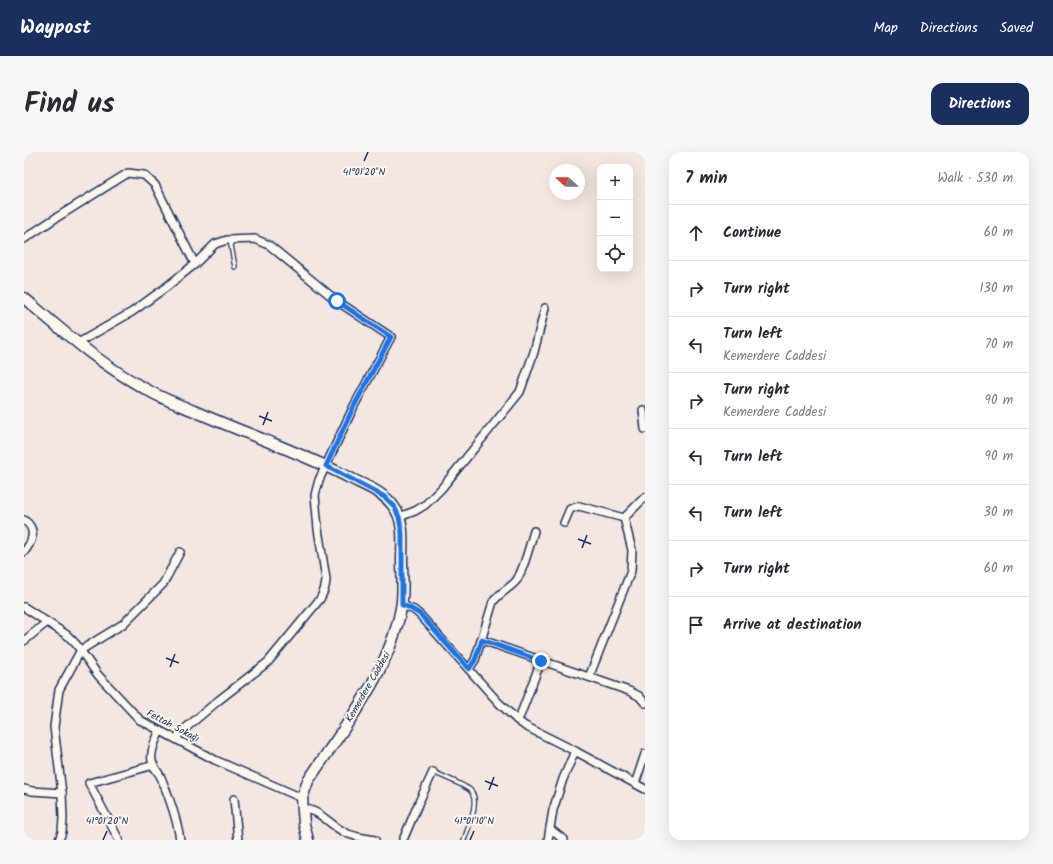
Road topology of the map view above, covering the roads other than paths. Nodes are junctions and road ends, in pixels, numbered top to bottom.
1 (24, 239) edge
2 (230, 240) junction
3 (195, 264) junction
4 (235, 266) dead end
5 (24, 298) edge
6 (545, 308) dead end
7 (78, 343) junction
8 (644, 409) edge
9 (645, 429) edge
10 (326, 466) junction
11 (645, 497) edge
12 (399, 517) junction
13 (624, 518) junction
14 (24, 520) edge
15 (564, 523) dead end
16 (534, 531) dead end
17 (24, 552) edge
18 (180, 552) dead end
19 (402, 605) junction
20 (24, 607) edge
21 (47, 622) junction
22 (482, 640) junction
23 (24, 641) edge
24 (81, 650) junction
25 (541, 661) junction
26 (469, 669) junction
27 (589, 677) junction
28 (645, 703) edge
29 (517, 720) junction
30 (160, 731) junction
31 (176, 739) junction
32 (575, 751) junction
33 (645, 754) edge
34 (154, 766) junction
35 (433, 772) joint
36 (642, 772) edge
37 (635, 784) junction
38 (24, 789) edge
39 (645, 789) edge
40 (62, 793) junction
41 (302, 798) junction
42 (234, 799) dead end
43 (303, 809) junction
44 (550, 829) junction
45 (59, 840) edge
46 (119, 840) edge
47 (180, 840) edge
48 (238, 840) edge
49 (307, 840) edge
50 (375, 840) edge
51 (403, 840) edge
52 (464, 840) edge
53 (548, 840) edge
54 (564, 840) edge

1 - 3 street
2 - 3 street
2 - 4 lane
2 - 10 street
3 - 7 street
5 - 7 street, Kemerdere Caddesi
6 - 12 street
7 - 10 street, Kemerdere Caddesi
8 - 9 street
10 - 12 street, Kemerdere Caddesi
10 - 31 street
11 - 13 street
12 - 19 street, Kemerdere Caddesi
13 - 15 street
13 - 27 street
14 - 17 street
16 - 22 street
18 - 24 street
19 - 26 street
19 - 41 street, Kemerdere Caddesi
20 - 21 street, Fettah Sokağı
21 - 23 street
21 - 24 street, Fettah Sokağı
22 - 25 street
22 - 26 street
24 - 30 street, Fettah Sokağı
24 - 40 street
25 - 27 street
25 - 29 street
26 - 29 street
27 - 28 street
29 - 32 street
30 - 31 street, Fettah Sokağı
30 - 34 street
31 - 41 street, Fettah Sokağı
32 - 37 street
32 - 44 street
33 - 36 street
34 - 46 street
34 - 47 street
35 - 51 street
35 - 52 lane
36 - 37 street
37 - 39 street
38 - 40 street
40 - 45 street
41 - 43 street, Kemerdere Caddesi
42 - 48 street
43 - 49 street, Kemerdere Caddesi
43 - 50 street
44 - 53 street
44 - 54 street

